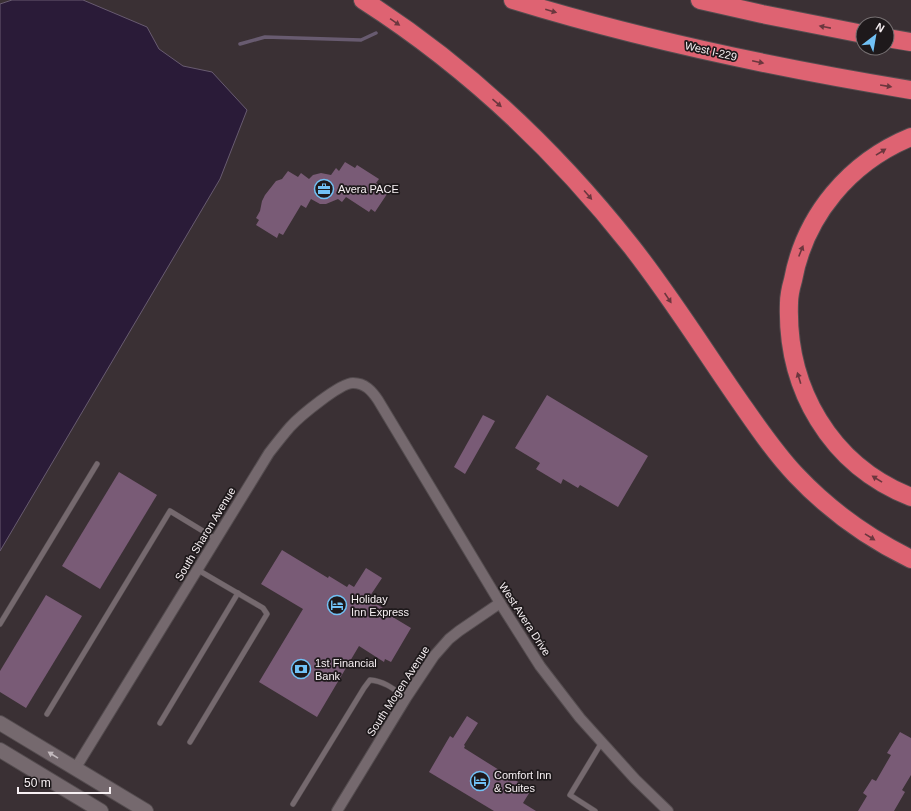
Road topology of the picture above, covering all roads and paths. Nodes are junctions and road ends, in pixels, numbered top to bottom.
1 (363, 0) edge
2 (513, 0) edge
3 (700, 0) edge
4 (855, 33) edge
5 (895, 39) edge
6 (911, 42) edge
7 (911, 90) edge
8 (911, 138) edge
9 (389, 420) joint
10 (97, 464) dead end
11 (911, 497) edge
12 (216, 539) junction
13 (911, 559) edge
14 (198, 570) junction
15 (238, 593) junction
16 (500, 603) junction
17 (0, 624) edge
18 (406, 698) junction
19 (47, 714) dead end
20 (0, 723) edge
21 (160, 723) dead end
22 (190, 742) dead end
23 (602, 742) junction
24 (0, 750) edge
25 (75, 769) junction
26 (293, 804) dead end
27 (101, 811) edge
28 (146, 811) edge
29 (337, 811) edge
30 (595, 811) edge
31 (668, 811) edge

1 -> 13 highway
2 -> 7 highway, West I-229
4 -> 3 highway
5 - 6 highway
11 -> 8 highway
9 - 12 street, South Sharon Avenue
9 - 16 street, West Avera Drive
10 - 17 lane
12 - 14 street, South Sharon Avenue
12 - 19 lane
14 - 15 lane
14 - 25 street, South Sharon Avenue
15 - 21 lane
15 - 22 lane
16 - 18 street, South Mogen Avenue
16 - 23 street, West Avera Drive
18 - 26 lane
18 - 29 street, South Mogen Avenue
25 -> 20 street
23 - 30 lane
23 - 31 street, West Avera Drive
24 - 27 street
25 - 28 street

